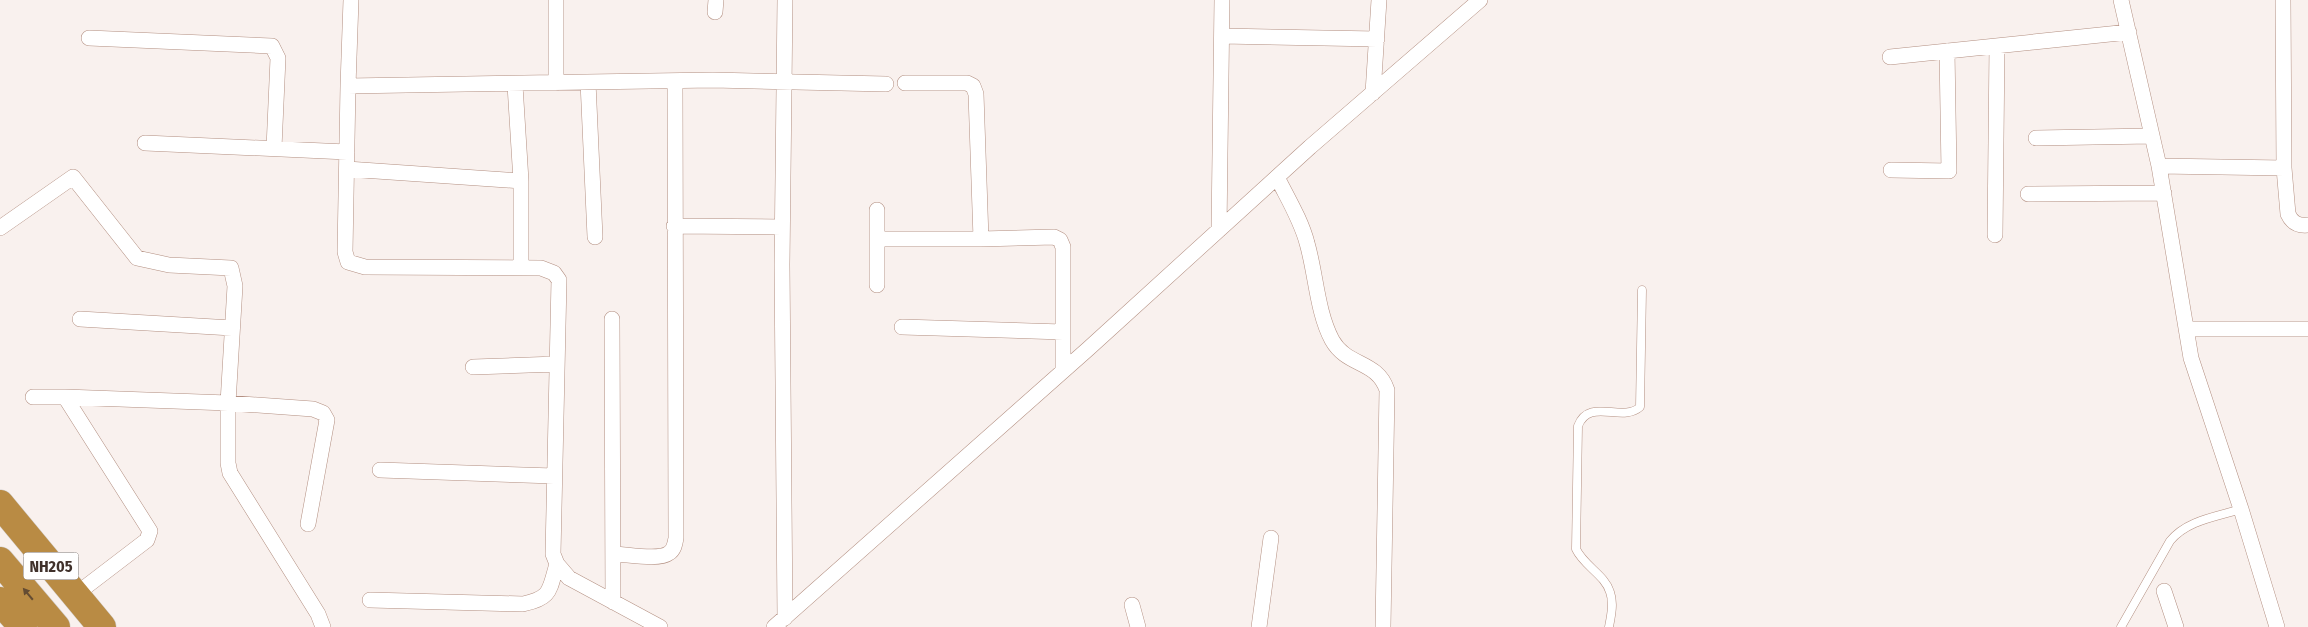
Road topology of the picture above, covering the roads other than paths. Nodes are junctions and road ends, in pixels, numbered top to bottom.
1 (351, 0) edge
2 (556, 0) edge
3 (784, 0) edge
4 (1222, 0) edge
5 (1380, 0) edge
6 (1480, 0) edge
7 (2121, 0) edge
8 (2283, 0) edge
9 (2129, 32) junction
10 (1222, 36) junction
11 (89, 38) dead end
12 (1377, 39) junction
13 (1997, 46) junction
14 (1948, 51) junction
15 (1890, 57) dead end
16 (588, 82) junction
17 (675, 82) junction
18 (784, 82) junction
19 (556, 83) junction
20 (905, 83) dead end
21 (886, 84) dead end
22 (515, 85) junction
23 (348, 86) junction
24 (1373, 93) junction
25 (2151, 136) junction
26 (2036, 138) dead end
27 (145, 142) dead end
28 (274, 148) junction
29 (347, 152) junction
30 (2159, 166) junction
31 (2284, 168) junction
32 (347, 169) junction
33 (1891, 170) dead end
34 (1277, 177) junction
35 (521, 181) junction
36 (2164, 193) junction
37 (2028, 194) dead end
38 (877, 210) dead end
39 (2308, 225) edge
40 (674, 226) junction
41 (782, 227) junction
42 (0, 228) edge
43 (1219, 230) junction
44 (1995, 235) dead end
45 (594, 238) dead end
46 (876, 239) junction
47 (981, 239) junction
48 (521, 268) junction
49 (877, 285) dead end
50 (1642, 290) dead end
51 (80, 319) dead end
52 (612, 319) dead end
53 (902, 326) dead end
54 (232, 328) junction
55 (2308, 329) edge
56 (2186, 330) junction
57 (1062, 332) junction
58 (557, 364) junction
59 (472, 366) dead end
60 (1064, 371) junction
61 (32, 397) dead end
62 (65, 397) junction
63 (228, 402) junction
64 (380, 470) dead end
65 (554, 476) junction
66 (0, 504) edge
67 (2241, 509) junction
68 (308, 524) dead end
69 (0, 528) edge
70 (1272, 538) dead end
71 (612, 554) junction
72 (0, 561) edge
73 (557, 564) junction
74 (2164, 591) dead end
75 (75, 595) junction
76 (370, 600) dead end
77 (0, 601) edge
78 (613, 602) junction
79 (1132, 605) dead end
80 (780, 622) edge
81 (23, 627) edge
82 (56, 627) edge
83 (82, 627) edge
84 (102, 627) edge
85 (323, 627) edge
86 (660, 627) edge
87 (1138, 627) edge
88 (1259, 627) edge
89 (1383, 627) edge
90 (1609, 627) edge
91 (2121, 627) edge
92 (2176, 627) edge
93 (2277, 627) edge

1 - 23 street
2 - 19 street
3 - 18 street
4 - 10 street
5 - 12 street
6 - 24 street
7 - 9 street
8 - 31 street
9 - 13 street
9 - 25 street
10 - 12 street
10 - 43 street
11 - 28 street
12 - 24 street
13 - 14 street
13 - 44 street
14 - 15 street
14 - 33 street
16 - 17 street
16 - 19 street
16 - 45 street
17 - 18 street
17 - 40 street
18 - 21 street
18 - 41 street
19 - 22 street
20 - 47 street
22 - 23 street
22 - 35 street
23 - 29 street
24 - 34 street
25 - 26 street
25 - 30 street
27 - 28 street
28 - 29 street
29 - 32 street
30 - 31 street
30 - 36 street
31 - 39 street
32 - 35 street
32 - 48 street
34 - 43 street
34 - 89 street
35 - 48 street
36 - 37 street
36 - 56 street
38 - 46 street
40 - 41 street
40 - 71 street
41 - 80 street
42 - 54 street
43 - 60 street
46 - 47 street
46 - 49 street
47 - 57 street
48 - 58 street
50 - 90 lane
51 - 54 street
52 - 71 street
53 - 57 street
54 - 63 street
55 - 56 street
56 - 67 street
57 - 60 street
58 - 59 street
58 - 65 street
60 - 80 street
61 - 62 street
62 - 63 street
62 - 75 street
63 - 68 street
63 - 85 street
64 - 65 street
65 - 73 street
66 - 75 highway, NH205
67 - 91 lane
67 - 93 street
69 - 83 highway
70 - 88 street
71 - 78 street
82 -> 72 highway
73 - 76 street
73 - 78 street
74 - 92 street
75 - 84 highway, NH205
77 - 81 highway
78 - 86 street
79 - 87 street

